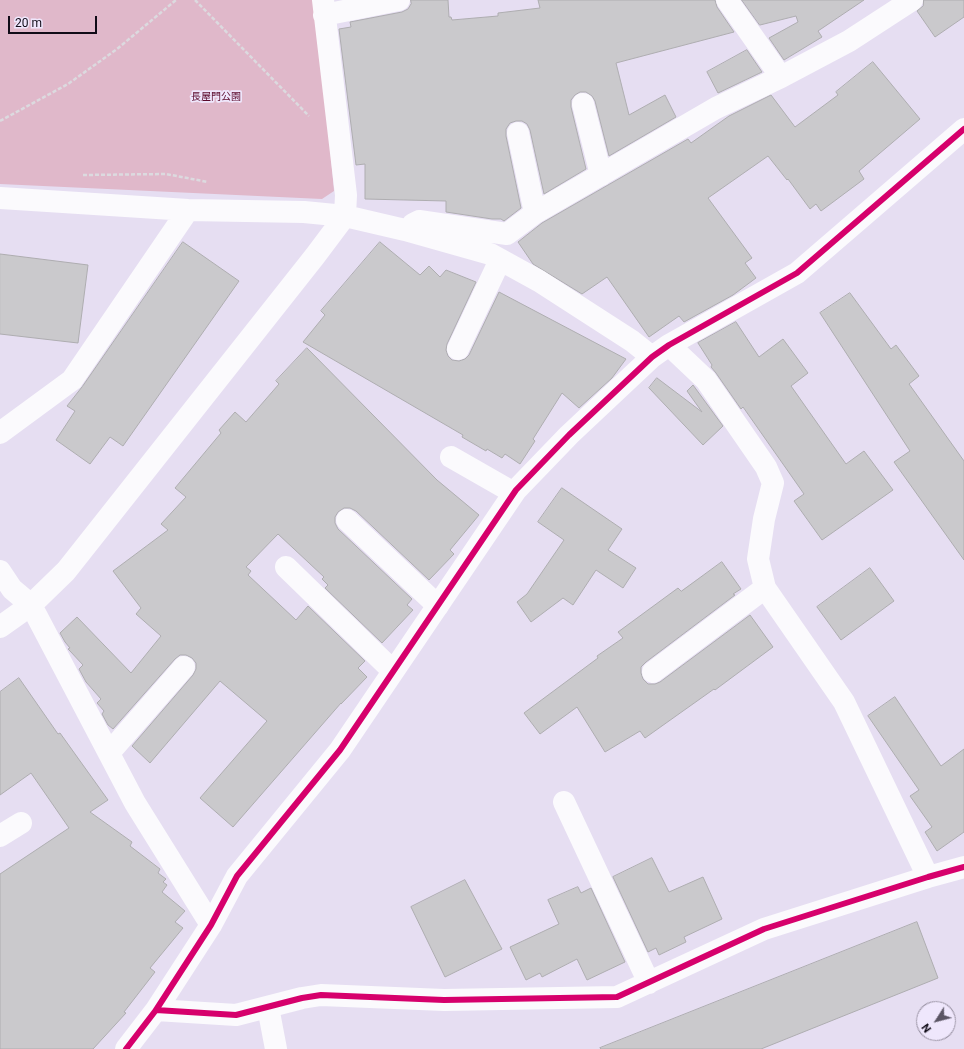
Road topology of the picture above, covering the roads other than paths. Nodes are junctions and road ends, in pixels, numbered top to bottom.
1 (399, 0) edge
2 (728, 0) edge
3 (912, 0) edge
4 (323, 7) edge
5 (782, 77) junction
6 (583, 104) dead end
7 (964, 129) edge
8 (518, 132) dead end
9 (601, 175) junction
10 (0, 198) edge
11 (188, 210) junction
12 (535, 213) junction
13 (345, 216) junction
14 (405, 230) junction
15 (500, 260) junction
16 (669, 345) junction
17 (458, 349) dead end
18 (652, 357) junction
19 (0, 433) edge
20 (451, 457) dead end
21 (514, 493) junction
22 (347, 520) dead end
23 (286, 567) dead end
24 (0, 571) edge
25 (765, 588) junction
26 (31, 605) junction
27 (438, 606) junction
28 (0, 627) edge
29 (184, 667) dead end
30 (393, 671) junction
31 (653, 672) dead end
32 (109, 753) junction
33 (564, 802) dead end
34 (21, 823) dead end
35 (0, 836) edge
36 (964, 868) edge
37 (928, 877) junction
38 (210, 925) junction
39 (649, 983) junction
40 (268, 1007) junction
41 (156, 1010) junction
42 (126, 1049) edge
43 (276, 1049) edge

1 - 4 street
2 - 5 street
3 - 5 street
4 - 13 street
5 - 9 street
6 - 9 street
7 - 16 street
8 - 12 street
9 - 12 street
10 - 11 street
11 - 13 street
11 - 19 street
12 - 14 street
13 - 14 street
13 - 26 street
14 - 15 street
15 - 17 street
15 - 18 street
16 - 18 street
16 - 25 street
18 - 21 street
20 - 21 street
21 - 27 street
22 - 27 street
23 - 30 street
24 - 26 street
25 - 31 street
25 - 37 street
26 - 28 street
26 - 32 street
27 - 30 street
29 - 32 street
30 - 38 street
32 - 38 street
33 - 39 street
34 - 35 street
36 - 37 street
37 - 39 street
38 - 41 street
39 - 40 street
40 - 41 street
40 - 43 street
41 - 42 street

